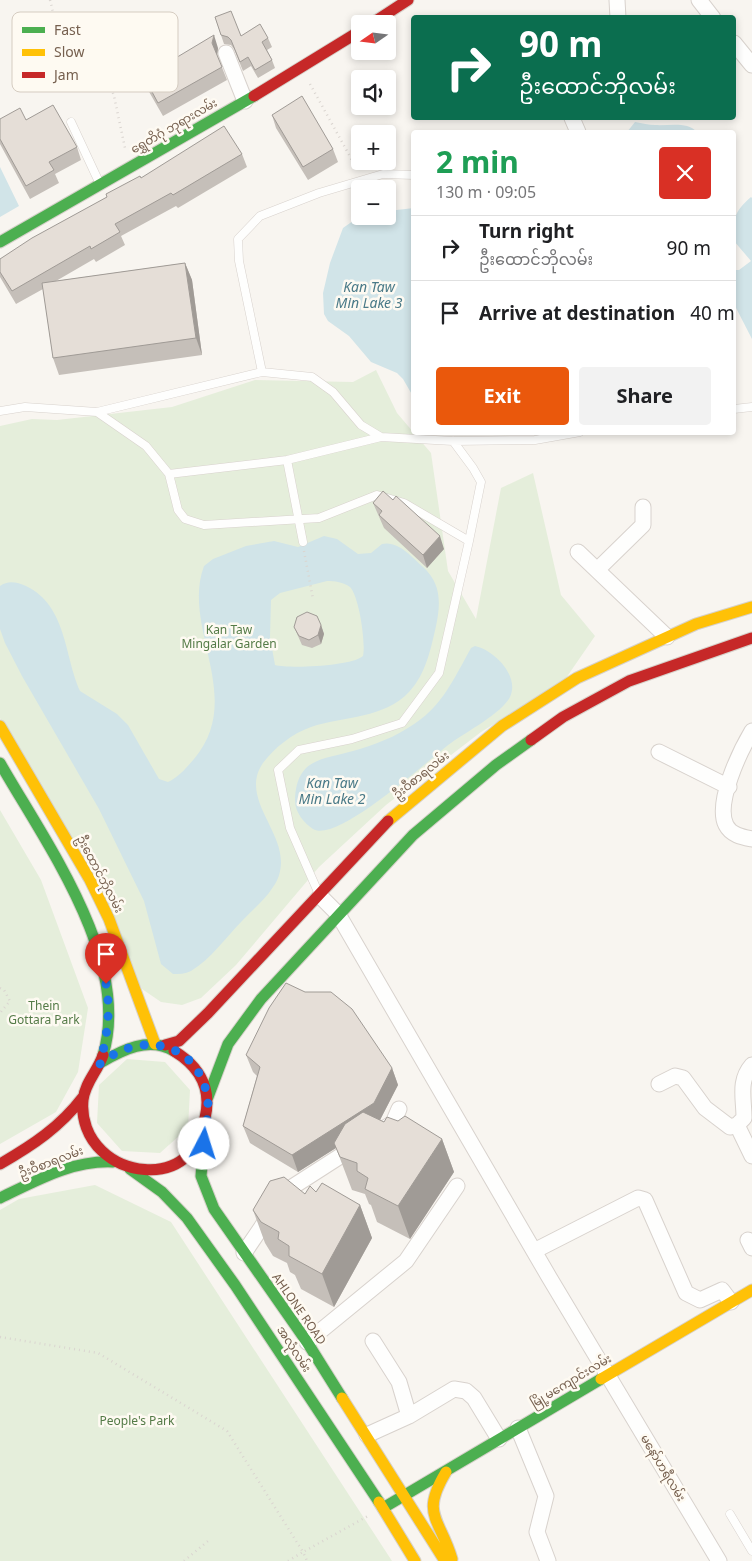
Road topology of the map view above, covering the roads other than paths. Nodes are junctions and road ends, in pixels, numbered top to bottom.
1 (408, 0) edge
2 (617, 0) edge
3 (698, 0) edge
4 (385, 15) edge
5 (618, 15) edge
6 (710, 15) edge
7 (351, 36) edge
8 (736, 45) edge
9 (226, 53) dead end
10 (752, 65) edge
11 (245, 101) junction
12 (71, 122) dead end
13 (411, 175) edge
14 (99, 184) junction
15 (0, 242) edge
16 (262, 372) junction
17 (752, 407) edge
18 (736, 409) edge
19 (0, 411) edge
20 (96, 412) junction
21 (563, 435) edge
22 (478, 436) edge
23 (382, 437) junction
24 (452, 441) junction
25 (287, 460) junction
26 (169, 474) junction
27 (643, 507) dead end
28 (299, 520) junction
29 (469, 541) junction
30 (302, 542) road end
31 (578, 552) dead end
32 (596, 570) junction
33 (752, 607) edge
34 (683, 630) junction
35 (667, 637) junction
36 (752, 638) edge
37 (693, 658) junction
38 (544, 714) junction
39 (0, 726) edge
40 (752, 731) edge
41 (659, 752) dead end
42 (0, 763) edge
43 (728, 787) junction
44 (752, 839) edge
45 (320, 896) junction
46 (338, 914) junction
47 (160, 1045) junction
48 (100, 1064) junction
49 (752, 1065) edge
50 (659, 1084) dead end
51 (83, 1097) junction
52 (208, 1097) junction
53 (399, 1109) dead end
54 (737, 1125) junction
55 (205, 1128) junction
56 (752, 1156) edge
57 (113, 1162) junction
58 (0, 1164) edge
59 (130, 1169) junction
60 (457, 1186) dead end
61 (0, 1198) edge
62 (534, 1251) junction
63 (244, 1253) junction
64 (752, 1290) edge
65 (731, 1302) junction
66 (373, 1341) dead end
67 (307, 1342) junction
68 (607, 1375) junction
69 (410, 1416) junction
70 (518, 1428) junction
71 (367, 1435) junction
72 (499, 1439) junction
73 (447, 1470) junction
74 (405, 1495) junction
75 (382, 1508) junction
76 (730, 1514) dead end
77 (752, 1550) edge
78 (415, 1561) edge
79 (445, 1561) edge
80 (453, 1561) edge
81 (548, 1561) edge
82 (719, 1561) edge

1 - 4 main road
2 - 5 street
3 - 6 street
7 - 11 main road, ရွှေတိဂုံ ဘုရားလမ်း
8 - 10 street
9 - 11 street
11 - 14 main road, ရွှေတိဂုံ ဘုရားလမ်း
12 - 14 lane
13 - 16 lane
14 - 15 main road, ရွှေတိဂုံ ဘုရားလမ်း
16 - 20 lane
16 - 23 lane
17 - 18 lane
19 - 20 lane
20 - 26 lane
21 - 22 lane
22 - 24 lane
23 - 24 lane
23 - 25 lane
24 - 29 lane
25 - 26 lane
25 - 28 lane
26 - 28 lane
27 - 32 street
28 - 29 lane
28 - 30 lane
29 - 45 lane
31 - 32 street
32 - 35 street
33 - 34 main road, ဦးဝီစာရလမ်း
34 - 35 main road, ဦးဝီစာရလမ်း
34 - 37 main road
35 - 38 main road, ဦးဝီစာရလမ်း
36 - 37 main road, ဦးဝီစာရလမ်း
37 - 38 main road, ဦးဝီစာရလမ်း
38 - 45 main road, ဦးဝီစာရလမ်း
38 - 46 main road, ဦးဝီစာရလမ်း
39 - 47 main road, ဦးထောင်ဘိုလမ်း
40 - 43 street
41 - 43 street
42 - 48 main road
43 - 44 street
45 - 46 street, မနော်ဟရီလမ်း
45 - 47 main road, ဦးဝီစာရလမ်း
46 - 52 main road, ဦးဝီစာရလမ်း
46 - 62 street, မနော်ဟရီလမ်း
47 - 48 main road
47 - 52 main road
48 - 51 main road
49 - 54 street
50 - 54 street
51 - 57 main road
51 - 58 main road, ဦးဝီစာရလမ်း
52 - 55 main road
53 - 63 street
54 - 56 street
55 - 59 main road
55 - 63 main road, AHLONE ROAD
57 - 59 main road
57 - 61 main road, ဦးဝီစာရလမ်း
59 - 75 main road, အလုံလမ်း
60 - 67 street
62 - 65 street
62 - 68 street, မနော်ဟရီလမ်း
63 - 67 main road, AHLONE ROAD
64 - 65 main road, မြို့မကျောင်းလမ်း
65 - 68 main road, မြို့မကျောင်းလမ်း
66 - 69 street
67 - 71 main road, AHLONE ROAD
68 - 70 main road, မြို့မကျောင်းလမ်း
68 - 82 street, မနော်ဟရီလမ်း
69 - 71 street
69 - 72 street
70 - 72 main road, မြို့မကျောင်းလမ်း
70 - 81 street
71 - 74 main road, AHLONE ROAD
72 - 73 main road, မြို့မကျောင်းလမ်း
73 - 74 main road, မြို့မကျောင်းလမ်း
73 - 80 main road
74 - 75 main road, မြို့မကျောင်းလမ်း
74 - 79 main road
75 - 78 main road, အလုံလမ်း
76 - 77 lane

